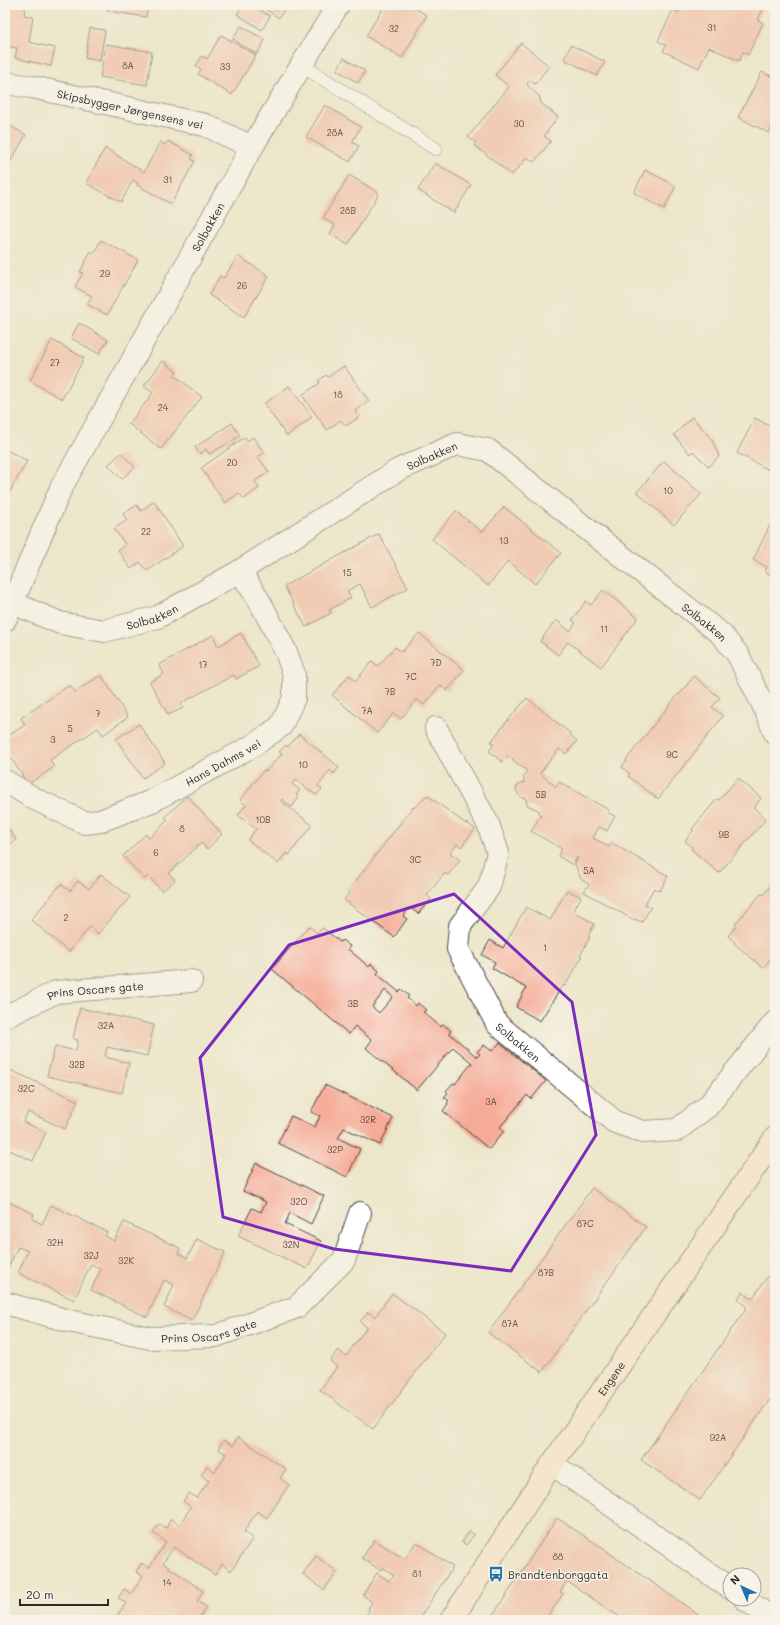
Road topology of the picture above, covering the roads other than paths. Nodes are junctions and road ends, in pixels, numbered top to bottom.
1 (338, 5) edge
2 (301, 65) junction
3 (5, 83) edge
4 (252, 147) junction
5 (436, 149) dead end
6 (240, 570) junction
7 (8, 607) edge
8 (436, 728) dead end
9 (775, 734) edge
10 (5, 781) edge
11 (191, 981) dead end
12 (5, 1017) edge
13 (775, 1022) edge
14 (775, 1138) edge
15 (360, 1213) dead end
16 (5, 1302) edge
17 (552, 1464) junction
18 (722, 1582) edge
19 (757, 1607) edge
20 (774, 1619) edge
21 (451, 1620) edge

1 - 2 street, Solbakken
2 - 4 street, Solbakken
2 - 5 lane
3 - 4 street, Skipsbygger Jørgensens vei
4 - 7 street, Solbakken
6 - 7 street, Solbakken
6 - 9 street, Solbakken
6 - 10 street, Hans Dahms vei
8 - 13 street, Solbakken
11 - 12 street, Prins Oscars gate
14 - 17 main road, Engene
15 - 16 street, Prins Oscars gate
17 - 18 street
17 - 21 main road, Engene
19 - 20 street

